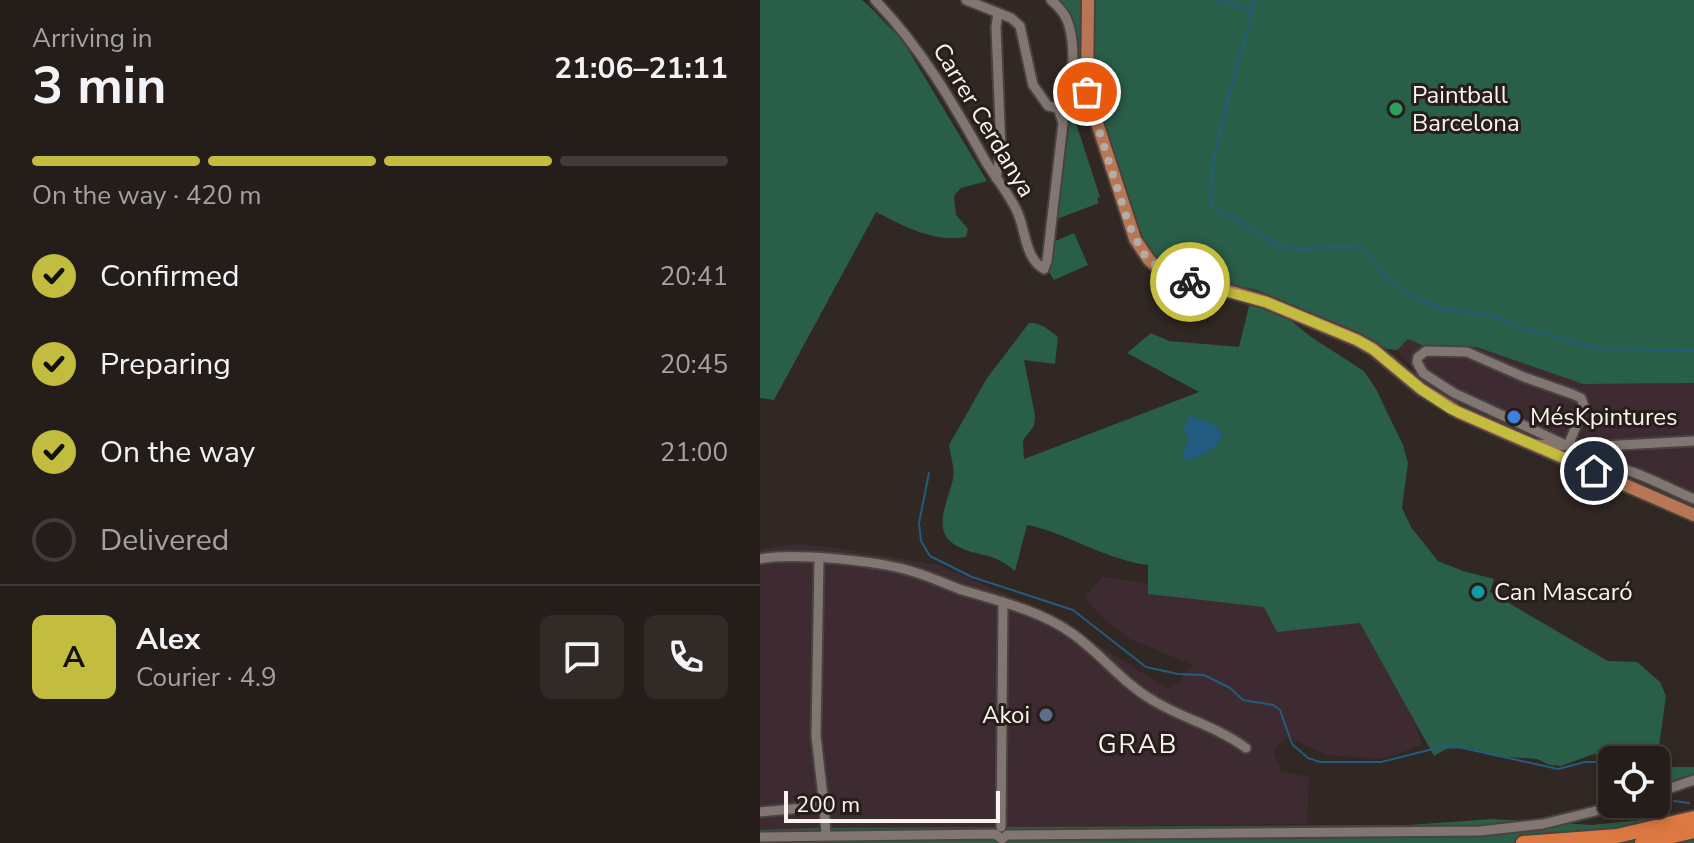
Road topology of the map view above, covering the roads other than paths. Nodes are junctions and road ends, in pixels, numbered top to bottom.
1 (875, 0) edge
2 (966, 0) edge
3 (1051, 0) edge
4 (1088, 0) edge
5 (998, 13) junction
6 (1071, 75) junction
7 (1086, 78) junction
8 (1069, 90) junction
9 (1061, 104) junction
10 (996, 178) junction
11 (1694, 441) edge
12 (1532, 444) junction
13 (1618, 445) junction
14 (1570, 447) junction
15 (1576, 463) junction
16 (1625, 469) junction
17 (1694, 499) edge
18 (1694, 515) edge
19 (760, 559) edge
20 (819, 559) junction
21 (1003, 602) junction
22 (1246, 748) dead end
23 (1694, 780) edge
24 (1670, 788) edge
25 (824, 806) junction
26 (1598, 810) edge
27 (760, 812) edge
28 (1694, 818) edge
29 (1694, 831) edge
30 (826, 835) junction
31 (760, 837) edge
32 (1001, 837) edge
33 (1523, 843) edge
34 (1642, 843) edge

1 - 10 street, Carrer Cerdanya
2 - 5 street
3 - 6 street
4 - 7 main road
5 - 9 street
5 - 10 street
6 - 7 street
6 - 8 street
7 - 8 street
7 - 12 main road
8 - 9 street
9 - 10 street, Carrer Cerdanya
11 - 13 street
12 - 14 street
12 - 15 main road
13 - 14 street
13 - 16 street
14 - 14 street
14 - 15 street
15 - 16 street
15 - 18 main road
16 - 17 street
19 - 20 street
20 - 21 street
20 - 25 street
21 - 22 street
21 - 32 street
23 - 24 street
25 - 27 street
25 - 30 street
26 - 32 street
28 - 33 highway
29 - 34 highway
30 - 31 street
30 - 32 street

